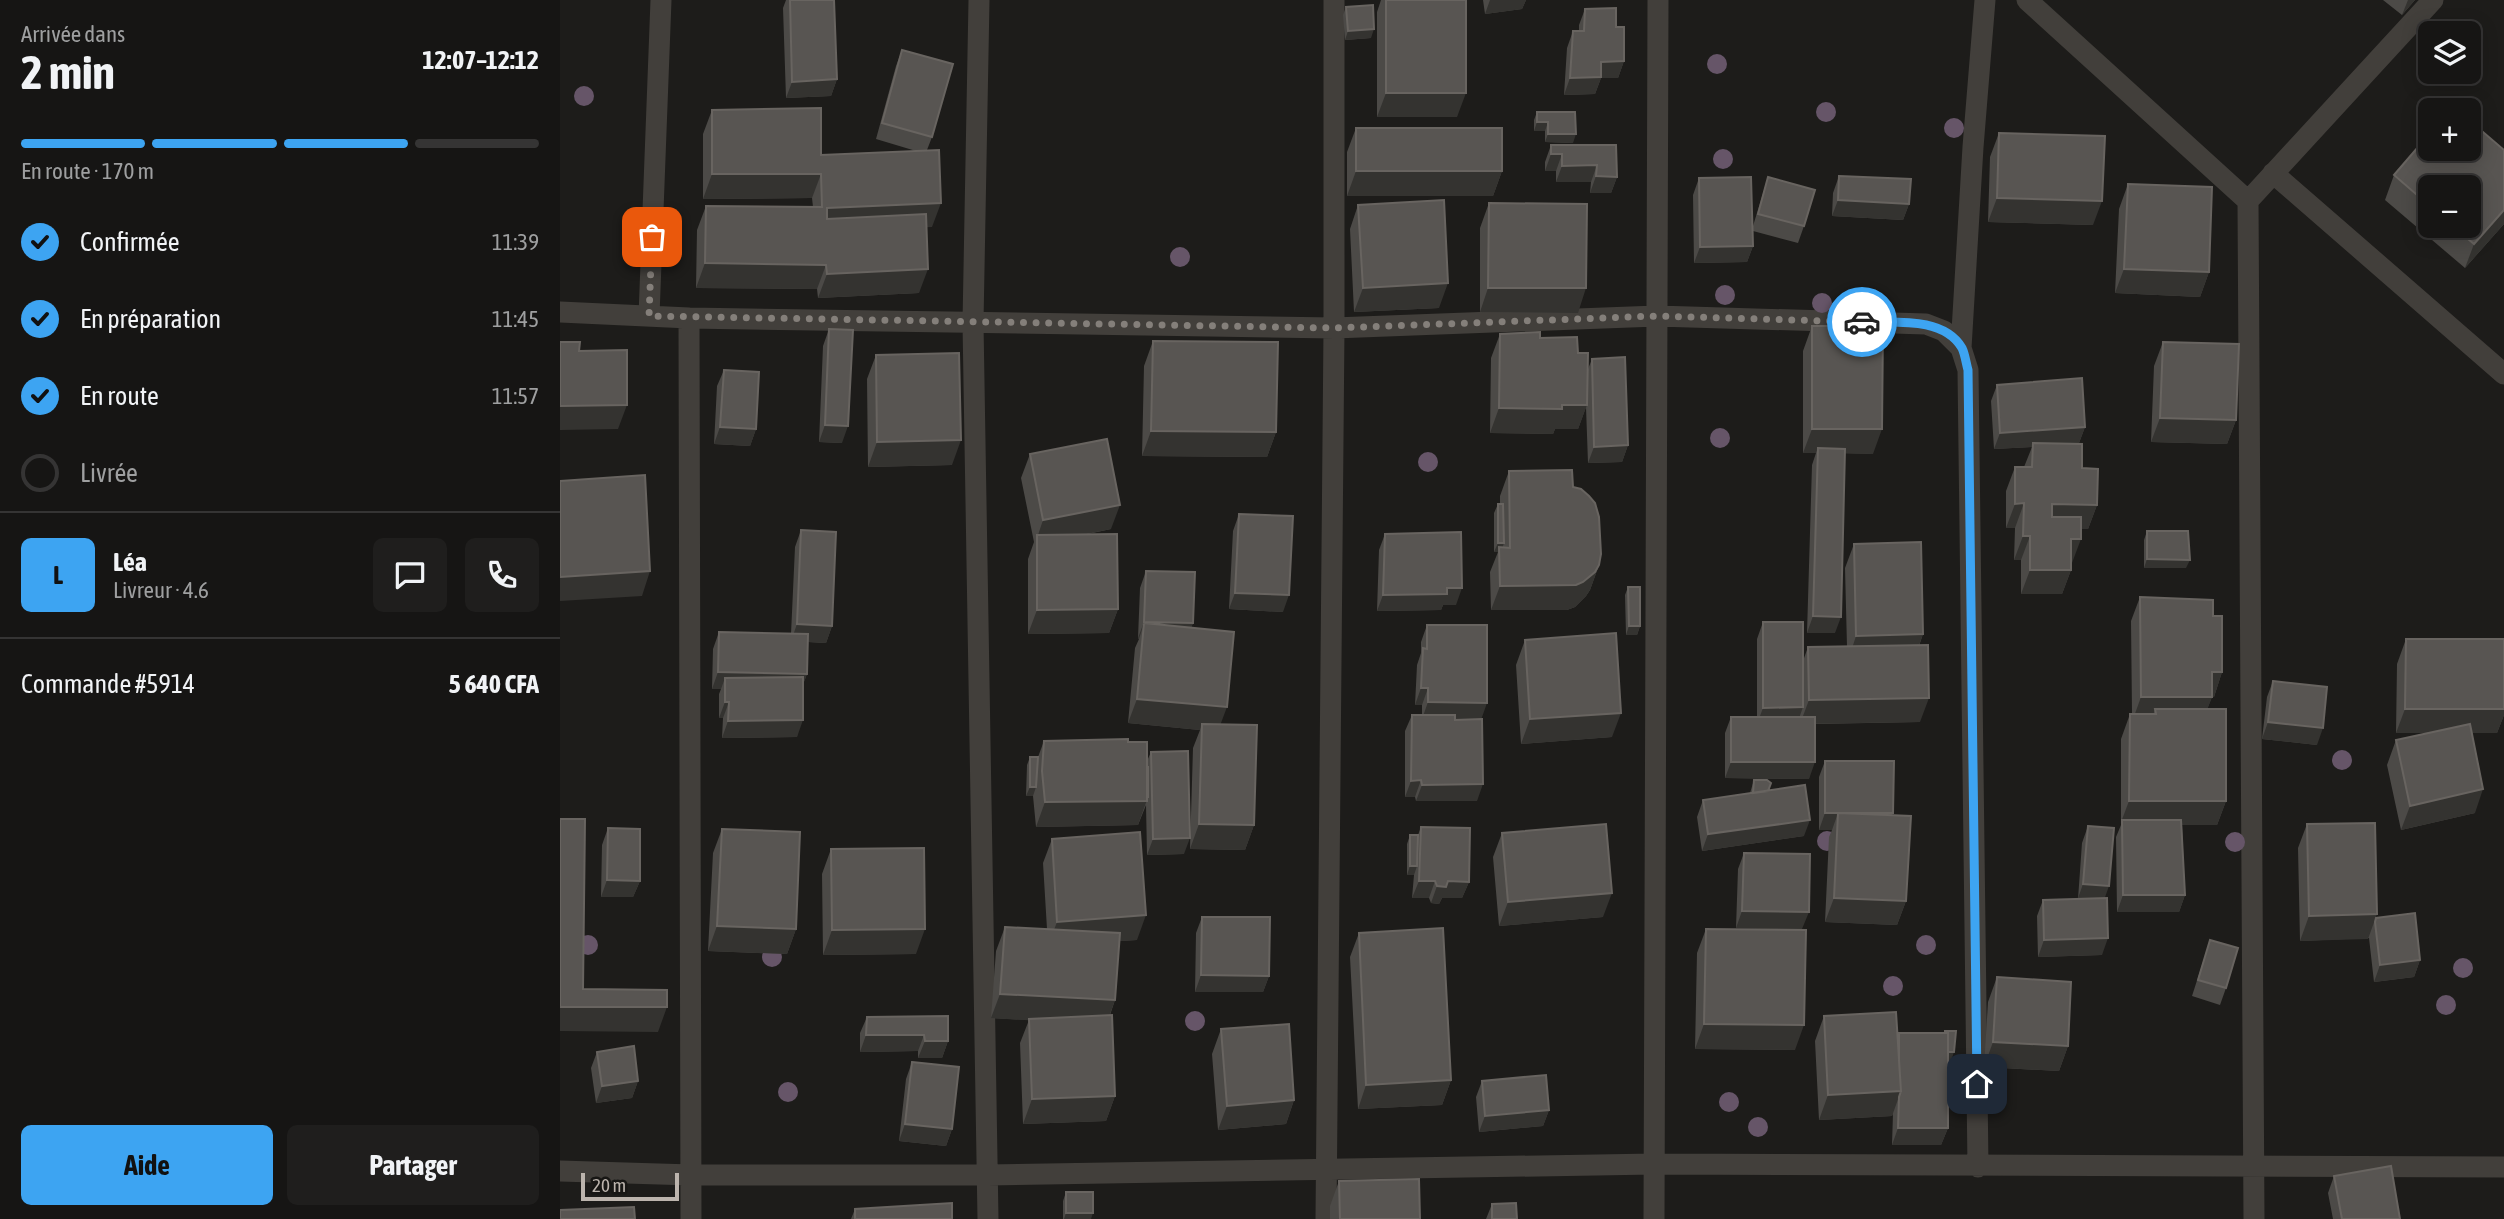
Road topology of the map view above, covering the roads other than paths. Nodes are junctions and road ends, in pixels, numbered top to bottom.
1 (661, 0) edge
2 (979, 0) edge
3 (1334, 0) edge
4 (1658, 0) edge
5 (1985, 0) edge
6 (2027, 0) edge
7 (2433, 0) edge
8 (2273, 173) junction
9 (2248, 201) junction
10 (560, 312) edge
11 (649, 316) junction
12 (1657, 316) junction
13 (688, 318) junction
14 (973, 323) junction
15 (1334, 328) junction
16 (1961, 348) junction
17 (2504, 374) edge
18 (1654, 1164) junction
19 (2254, 1166) junction
20 (1978, 1167) junction
21 (2504, 1167) edge
22 (1325, 1170) junction
23 (560, 1171) edge
24 (692, 1175) junction
25 (988, 1175) junction
26 (691, 1219) edge
27 (988, 1219) edge
28 (1326, 1219) edge
29 (1654, 1219) edge
30 (2254, 1219) edge

1 - 11 street
2 - 14 street
3 - 15 street
4 - 12 street
5 - 16 street
6 - 9 street
7 - 8 street
8 - 9 street
8 - 17 street
9 - 19 street
10 - 11 street
11 - 13 street
12 - 15 street
12 - 16 street
12 - 18 street
13 - 14 street
13 - 24 street
14 - 15 street
14 - 25 street
15 - 22 street
16 - 20 street
18 - 20 street
18 - 22 street
18 - 29 street
19 - 20 street
19 - 21 street
19 - 30 street
22 - 25 street
22 - 28 street
23 - 24 street
24 - 25 street
24 - 26 street
25 - 27 street

